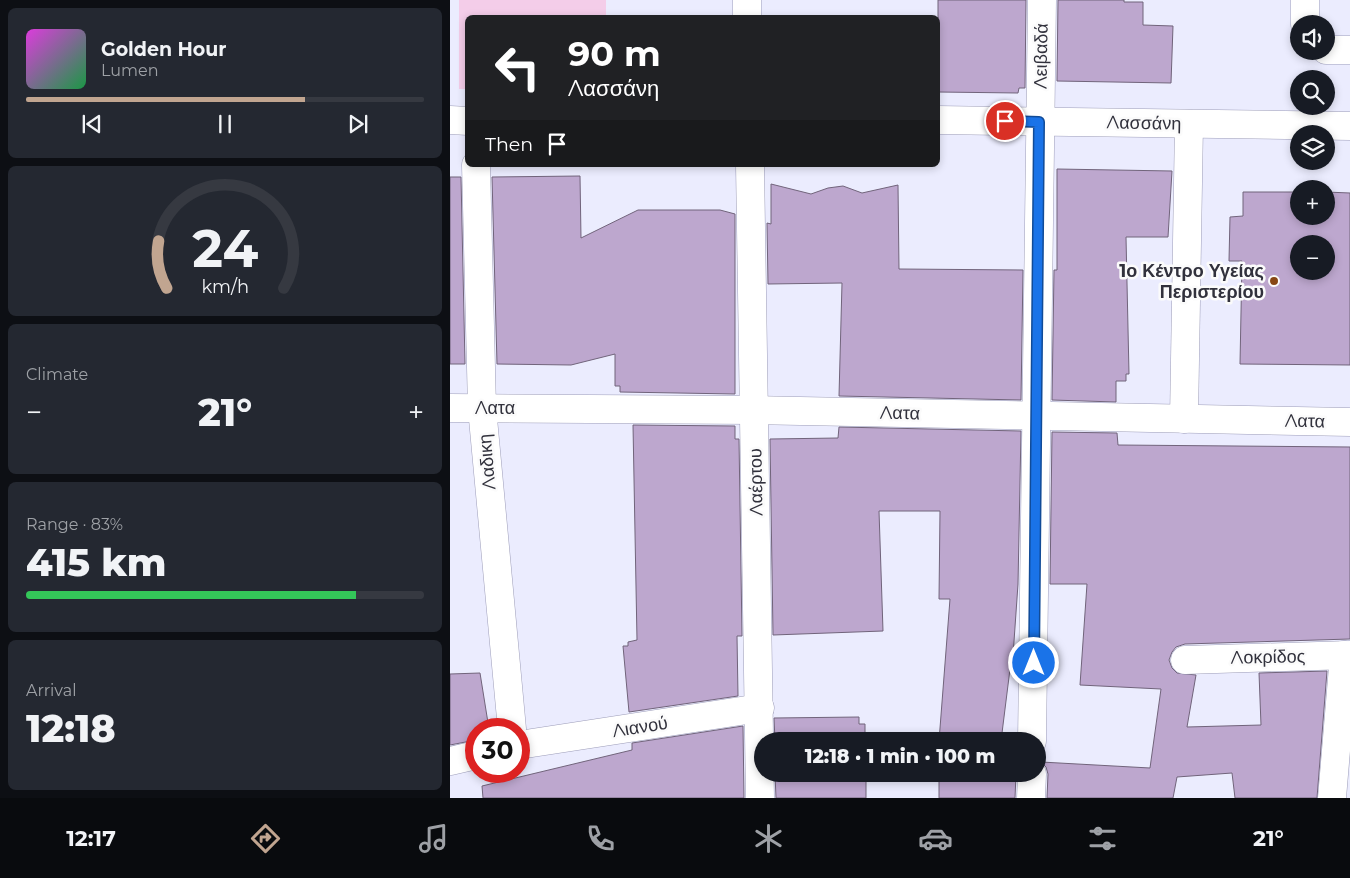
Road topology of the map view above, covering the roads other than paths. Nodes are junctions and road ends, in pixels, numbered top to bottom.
1 (746, 0) edge
2 (1042, 0) edge
3 (1305, 0) edge
4 (747, 15) edge
5 (1305, 15) edge
6 (1335, 50) edge
7 (1350, 50) edge
8 (450, 120) edge
9 (465, 120) edge
10 (940, 120) edge
11 (1039, 122) junction
12 (1189, 124) junction
13 (1350, 126) edge
14 (476, 167) edge
15 (750, 167) edge
16 (450, 408) edge
17 (482, 408) junction
18 (754, 410) junction
19 (1035, 416) junction
20 (1184, 419) junction
21 (1350, 422) edge
22 (1347, 655) edge
23 (1185, 660) dead end
24 (760, 708) junction
25 (511, 718) edge
26 (1032, 732) edge
27 (530, 743) edge
28 (465, 758) edge
29 (450, 761) edge
30 (1032, 782) edge
31 (760, 798) edge
32 (1032, 798) edge
33 (1332, 798) edge

1 - 4 street
2 - 11 street, Λειβαδά
3 - 5 street
6 - 7 street
8 - 9 street
10 - 11 street, Λασσάνη
11 - 12 street, Λασσάνη
11 - 19 street, Λειβαδά
12 - 13 street, Λασσάνη
12 - 20 street
14 - 17 street, Λαδικη
15 - 18 street, Λαέρτου
16 - 17 street, Λατα
17 - 18 street, Λατα
17 - 25 street, Λαδικη
18 - 19 street, Λατα
18 - 24 street, Λαέρτου
19 - 20 street, Λατα
19 - 26 street, Λειβαδά
20 - 21 street, Λατα
22 - 23 street, Λοκρίδος
22 - 33 street
24 - 27 street, Λιανού
24 - 31 street, Λαέρτου
28 - 29 street
30 - 32 street

